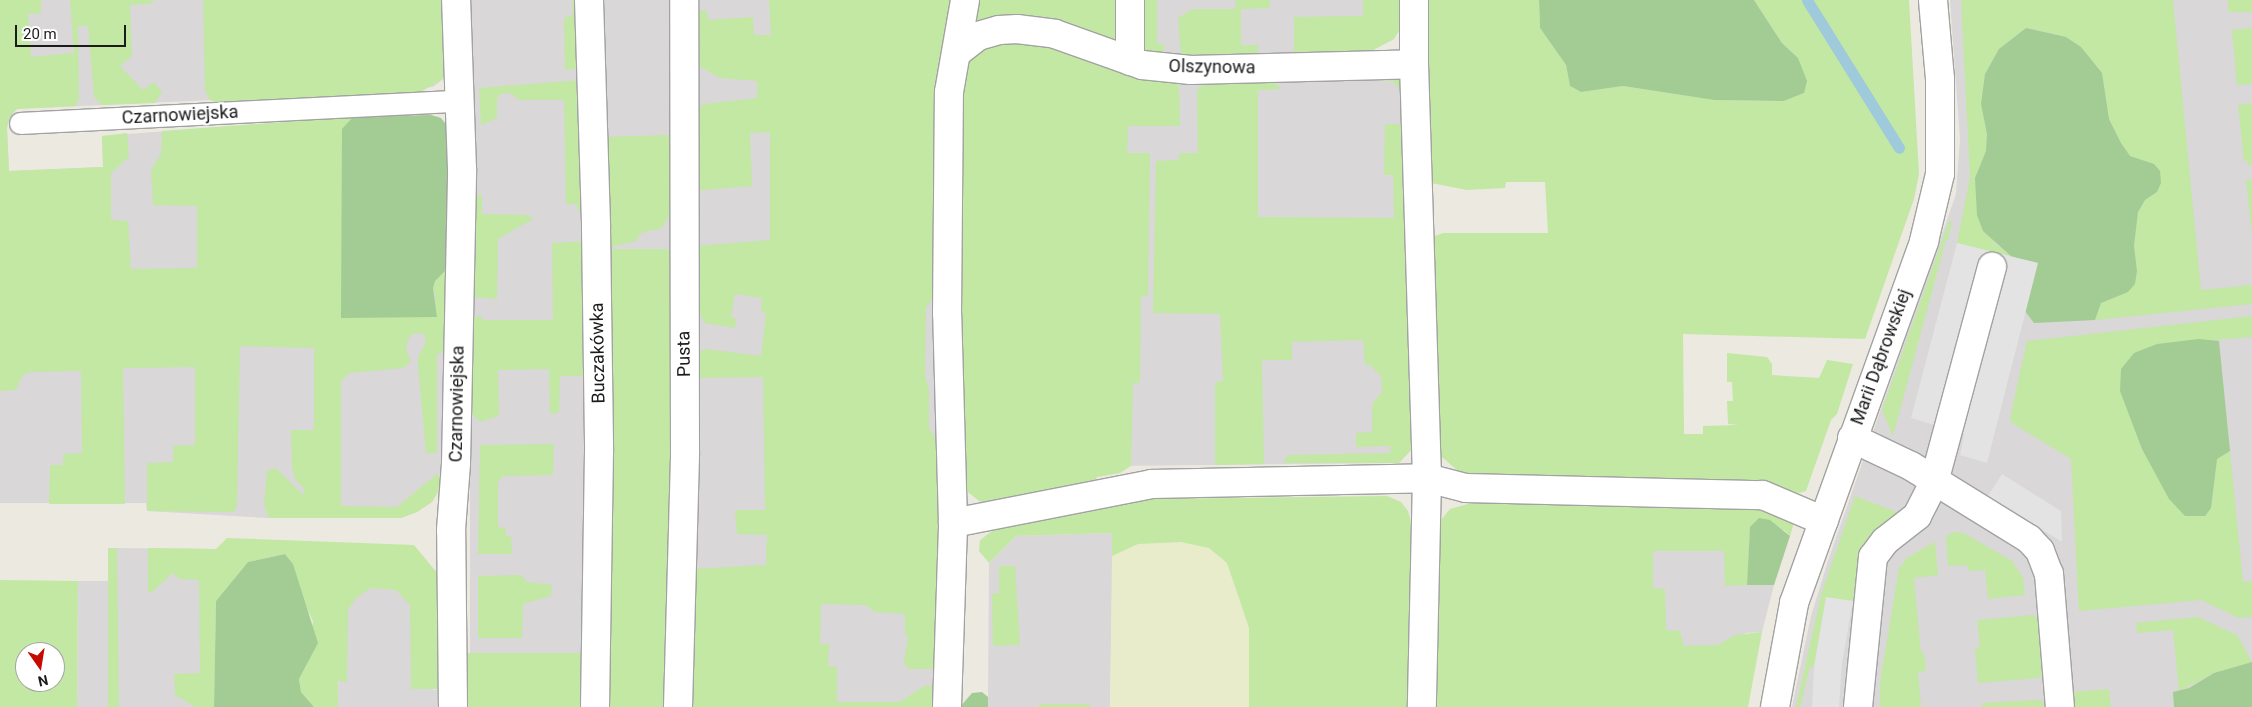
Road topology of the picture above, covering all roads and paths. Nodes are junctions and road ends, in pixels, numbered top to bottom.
1 (456, 0) edge
2 (589, 0) edge
3 (684, 0) edge
4 (965, 0) edge
5 (1130, 0) edge
6 (1414, 0) edge
7 (1934, 0) edge
8 (958, 51) junction
9 (1130, 61) junction
10 (1414, 64) junction
11 (461, 101) junction
12 (20, 123) dead end
13 (1992, 267) dead end
14 (1852, 438) junction
15 (1427, 478) junction
16 (1934, 482) junction
17 (1824, 520) junction
18 (953, 522) junction
19 (453, 707) edge
20 (595, 707) edge
21 (678, 707) edge
22 (947, 707) edge
23 (1422, 707) edge
24 (1775, 707) edge
25 (1858, 707) edge
26 (2060, 707) edge

1 - 11 street, Czarnowiejska
2 - 20 street, Buczakówka
3 - 21 street, Pusta
4 - 8 street
5 - 9 street
6 - 10 street
7 - 14 street, Marii Dąbrowskiej
8 - 9 street, Olszynowa
8 - 18 street
9 - 10 street, Olszynowa
10 - 15 street
11 - 12 lane, Czarnowiejska
11 - 19 street, Czarnowiejska
13 - 16 street
14 - 16 street
14 - 17 street, Marii Dąbrowskiej
15 - 17 street
15 - 18 street
15 - 23 street
16 - 25 street
16 - 26 street
17 - 24 street, Marii Dąbrowskiej
18 - 22 street

